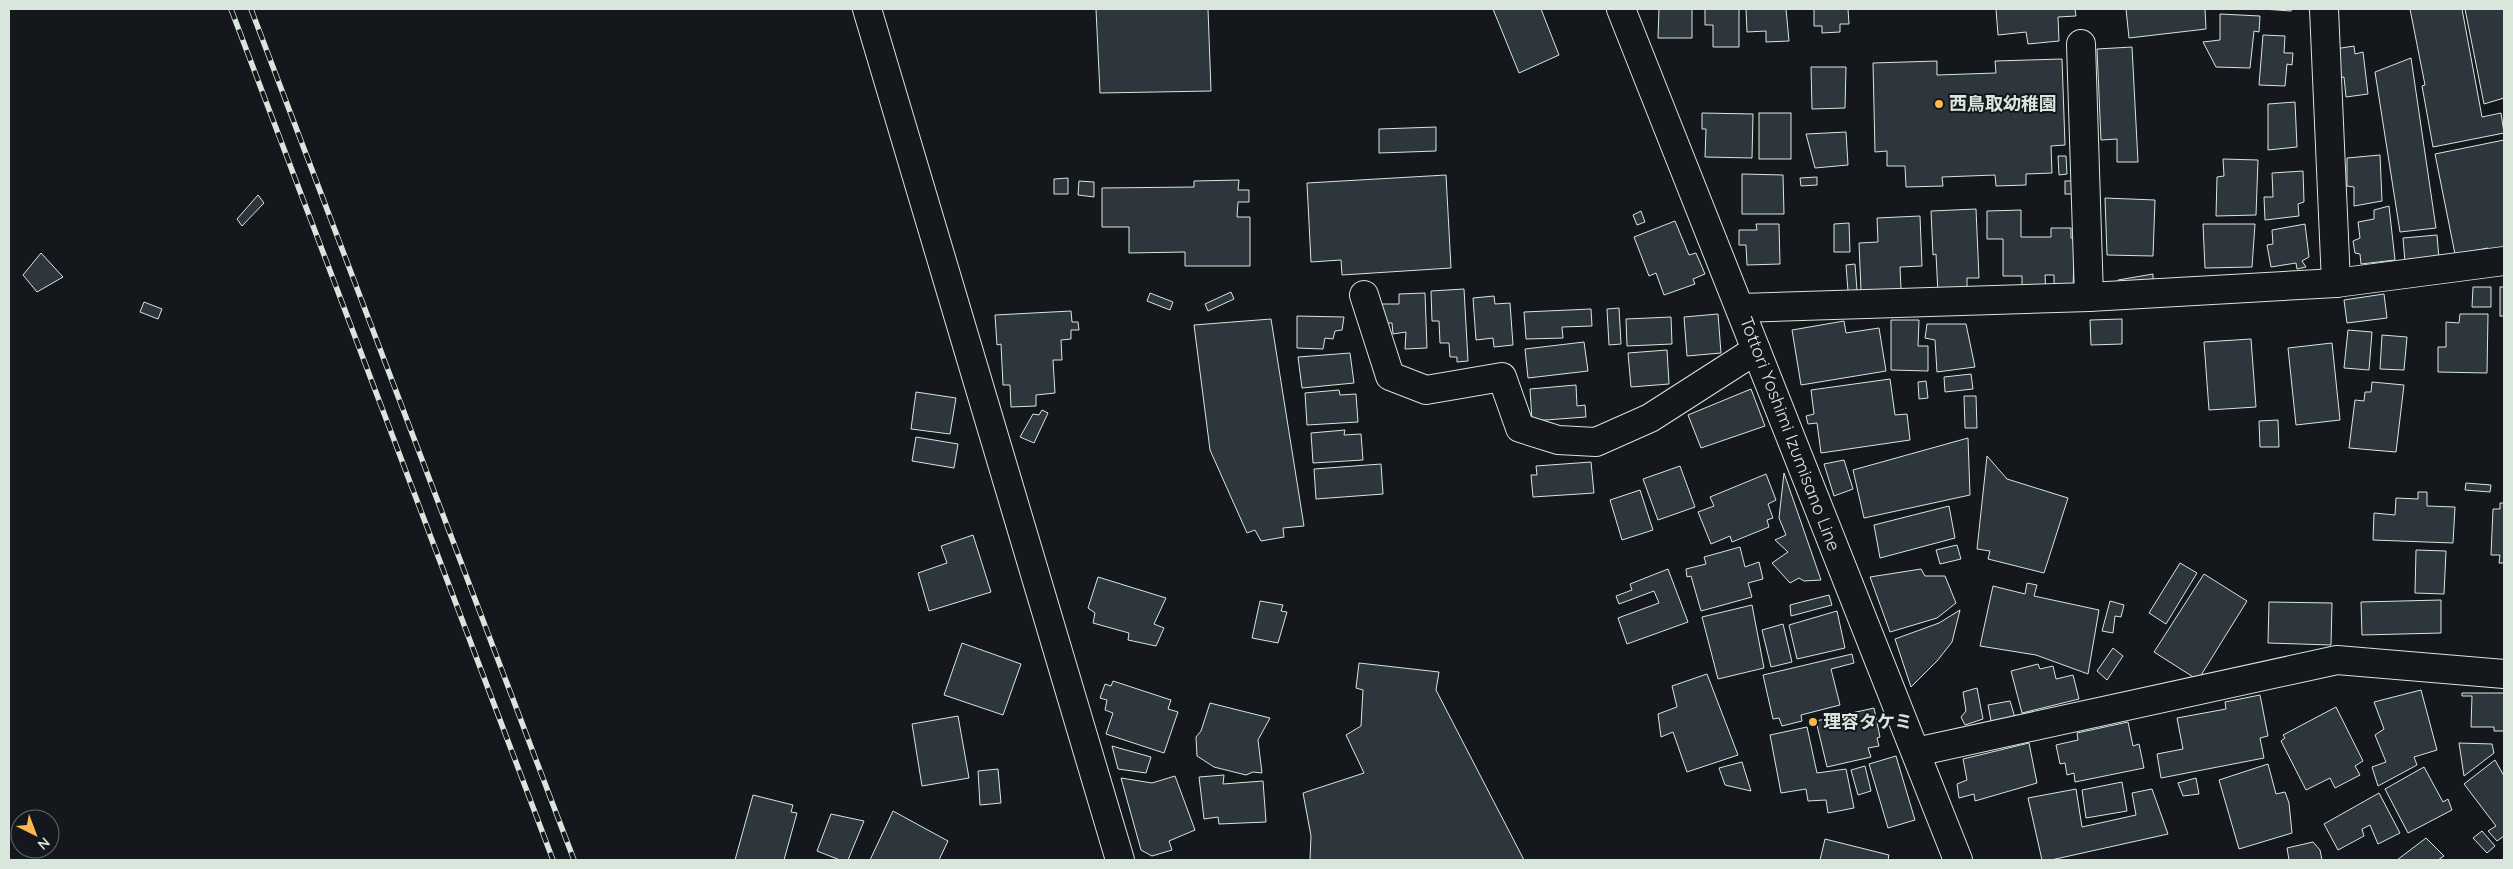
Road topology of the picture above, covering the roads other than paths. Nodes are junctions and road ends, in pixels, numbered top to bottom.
1 (867, 9) edge
2 (1621, 9) edge
3 (2324, 9) edge
4 (2081, 44) dead end
5 (2504, 261) edge
6 (2336, 283) junction
7 (1364, 295) dead end
8 (2089, 297) junction
9 (1740, 308) junction
10 (1756, 350) junction
11 (2504, 674) edge
12 (1916, 752) junction
13 (1120, 860) edge
14 (1958, 860) edge

1 - 13 street
2 - 9 street, Tottori Yoshimi Izumisano Line
3 - 6 street
4 - 8 street
5 - 6 street
6 - 8 street
7 - 10 street
8 - 9 street
9 - 10 street, Tottori Yoshimi Izumisano Line
10 - 12 street, Tottori Yoshimi Izumisano Line
11 - 12 street
12 - 14 street, Tottori Yoshimi Izumisano Line

